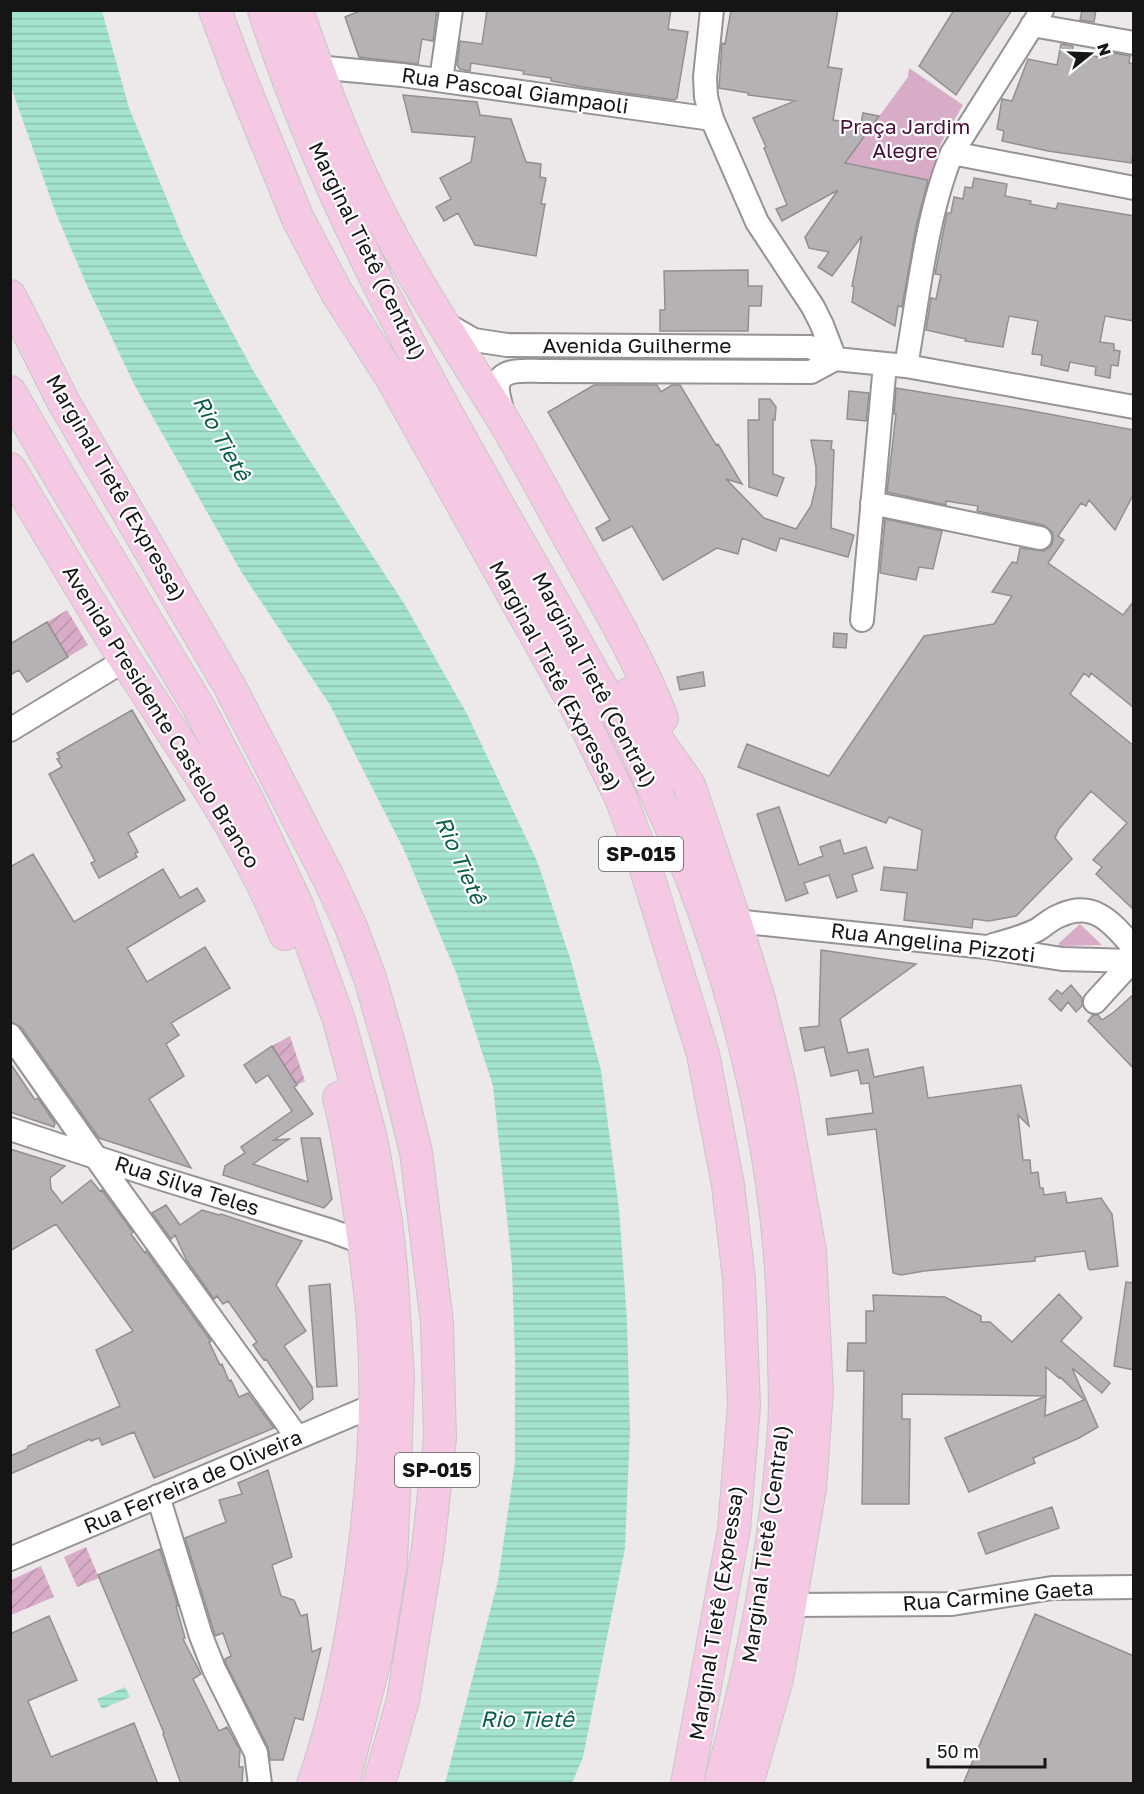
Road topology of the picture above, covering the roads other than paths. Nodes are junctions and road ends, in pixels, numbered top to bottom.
1 (215, 10) edge
2 (264, 10) edge
3 (297, 10) edge
4 (451, 10) edge
5 (711, 10) edge
6 (1037, 18) edge
7 (1134, 43) edge
8 (316, 67) junction
9 (441, 80) junction
10 (712, 119) junction
11 (952, 153) junction
12 (1134, 188) edge
13 (10, 296) edge
14 (442, 321) junction
15 (405, 336) junction
16 (613, 346) junction
17 (835, 359) junction
18 (895, 365) junction
19 (613, 371) junction
20 (10, 392) edge
21 (1134, 407) edge
22 (503, 420) junction
23 (10, 470) edge
24 (63, 483) junction
25 (872, 503) junction
26 (1040, 538) dead end
27 (862, 620) dead end
28 (125, 660) junction
29 (231, 687) junction
30 (10, 730) edge
31 (689, 785) junction
32 (225, 814) junction
33 (641, 853) junction
34 (735, 921) junction
35 (986, 947) junction
36 (1133, 957) edge
37 (1095, 1002) dead end
38 (10, 1035) edge
39 (10, 1129) edge
40 (95, 1156) junction
41 (386, 1221) junction
42 (364, 1243) junction
43 (375, 1405) junction
44 (297, 1437) junction
45 (158, 1496) junction
46 (777, 1500) junction
47 (10, 1559) edge
48 (1134, 1587) edge
49 (791, 1605) junction
50 (260, 1784) edge
51 (313, 1784) edge
52 (343, 1784) edge
53 (379, 1784) edge
54 (687, 1784) edge
55 (720, 1784) edge
56 (747, 1784) edge

1 - 33 highway, Marginal Tietê (Expressa) / SP-015
2 - 15 highway, Marginal Tietê (Central)
3 - 8 highway
4 - 9 street
5 - 10 street
6 - 7 street
6 - 11 street
8 - 9 street, Rua Pascoal Giampaoli
8 - 14 highway
9 - 10 street, Rua Pascoal Giampaoli
10 - 17 street
11 - 12 street
11 - 18 street
13 - 29 highway, Marginal Tietê (Expressa) / SP-015
14 - 16 street, Avenida Guilherme
14 - 22 highway
15 - 31 highway
15 - 46 highway, Marginal Tietê (Central)
16 - 17 street, Avenida Guilherme
16 - 19 street
17 - 18 street, Avenida Guilherme
17 - 19 street, Avenida Guilherme
18 - 21 street, Avenida Guilherme
18 - 25 street
19 - 22 street, Avenida Guilherme
20 - 24 highway
22 - 31 highway
23 - 28 highway, Avenida Presidente Castelo Branco
24 - 32 highway
24 - 41 highway
25 - 26 street
25 - 27 street
28 - 30 street
28 - 32 highway, Avenida Presidente Castelo Branco
29 - 41 highway
29 - 53 highway, Marginal Tietê (Expressa) / SP-015
31 - 34 highway
32 - 42 highway, Avenida Presidente Castelo Branco
33 - 46 highway
33 - 54 highway, Marginal Tietê (Expressa) / SP-015
34 - 35 street, Rua Angelina Pizzoti
34 - 49 highway
35 - 36 street, Rua Angelina Pizzoti
35 - 36 street
36 - 37 street
38 - 40 street
39 - 40 street, Rua Silva Teles
40 - 42 street, Rua Silva Teles
40 - 44 street
41 - 52 highway
42 - 43 highway, Avenida Presidente Castelo Branco
43 - 44 street, Rua Ferreira de Oliveira
43 - 51 highway, Avenida Presidente Castelo Branco
44 - 45 street, Rua Ferreira de Oliveira
45 - 47 street, Rua Ferreira de Oliveira
45 - 50 street
46 - 55 highway, Marginal Tietê (Central)
48 - 49 street, Rua Carmine Gaeta
49 - 56 highway

